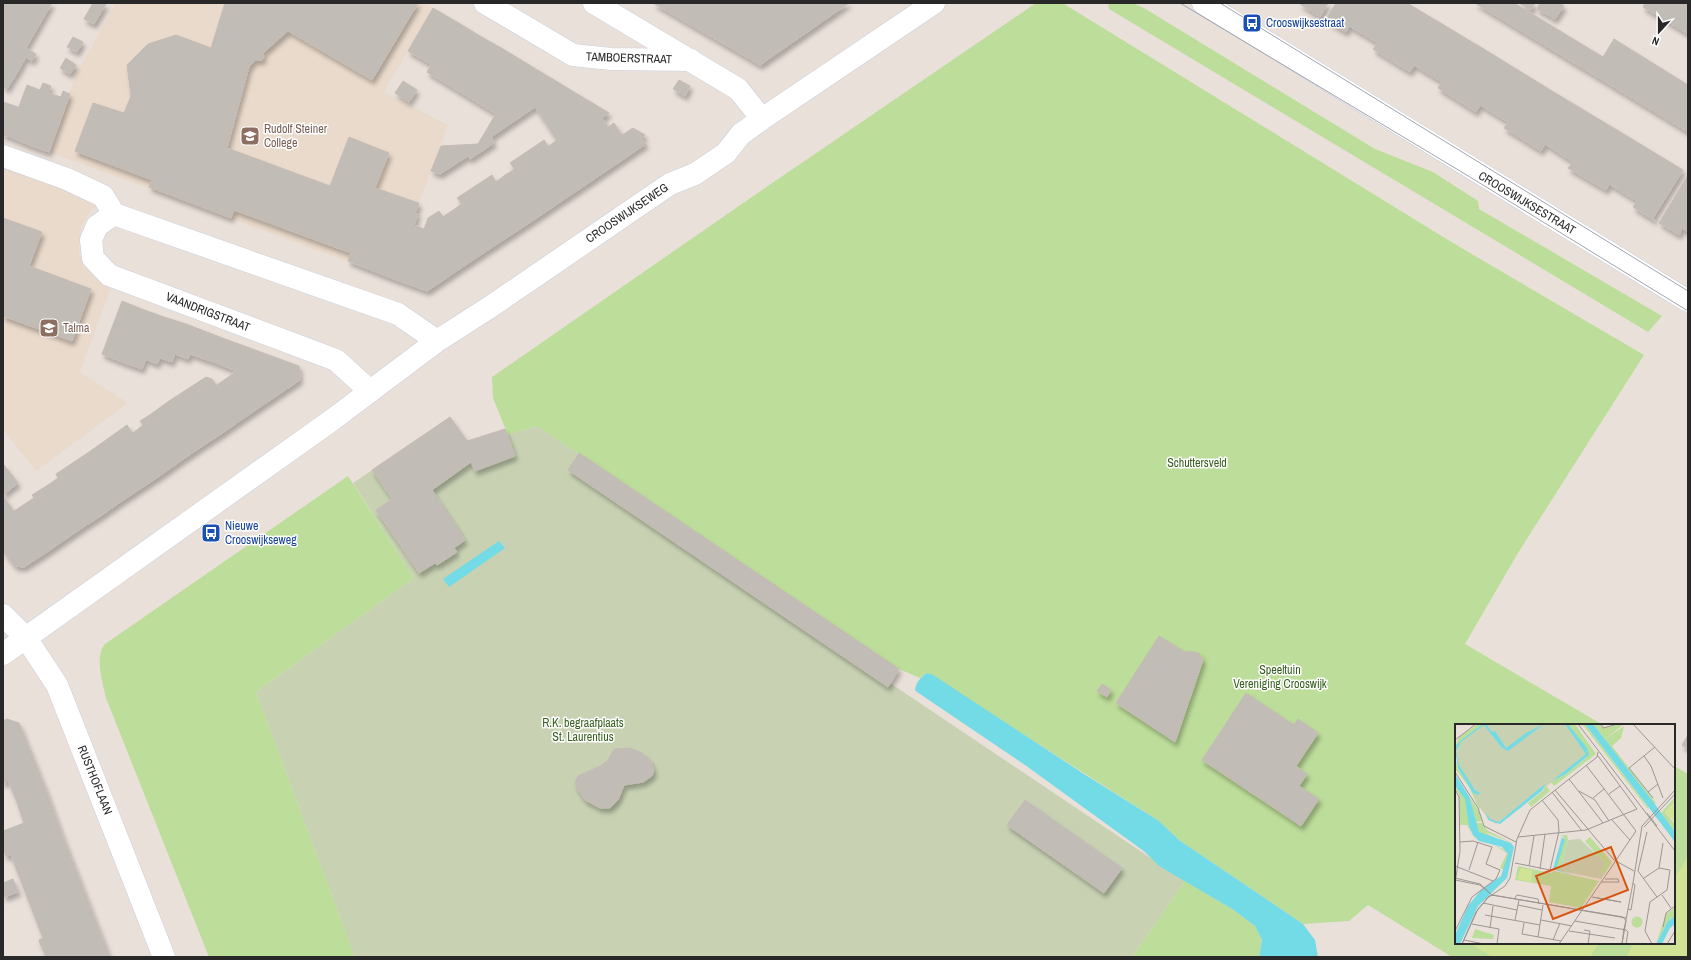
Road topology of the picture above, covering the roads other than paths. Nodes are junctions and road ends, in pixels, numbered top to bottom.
1 (485, 3) edge
2 (594, 3) edge
3 (934, 3) edge
4 (1203, 3) edge
5 (691, 60) junction
6 (762, 119) junction
7 (3, 156) edge
8 (114, 214) junction
9 (1688, 301) edge
10 (437, 341) junction
11 (370, 391) junction
12 (3, 615) edge
13 (26, 638) junction
14 (3, 654) edge
15 (164, 957) edge

1 - 5 street, TAMBOERSTRAAT
2 - 5 street, TAMBOERSTRAAT
3 - 6 street, CROOSWIJKSEWEG
4 - 9 street, CROOSWIJKSESTRAAT
5 - 6 street, TAMBOERSTRAAT
6 - 10 street, CROOSWIJKSEWEG
7 - 8 street
8 - 10 street
8 - 11 street, VAANDRIGSTRAAT
10 - 11 street
11 - 13 street
12 - 13 street, RUSTHOFLAAN
13 - 14 street
13 - 15 street, RUSTHOFLAAN

